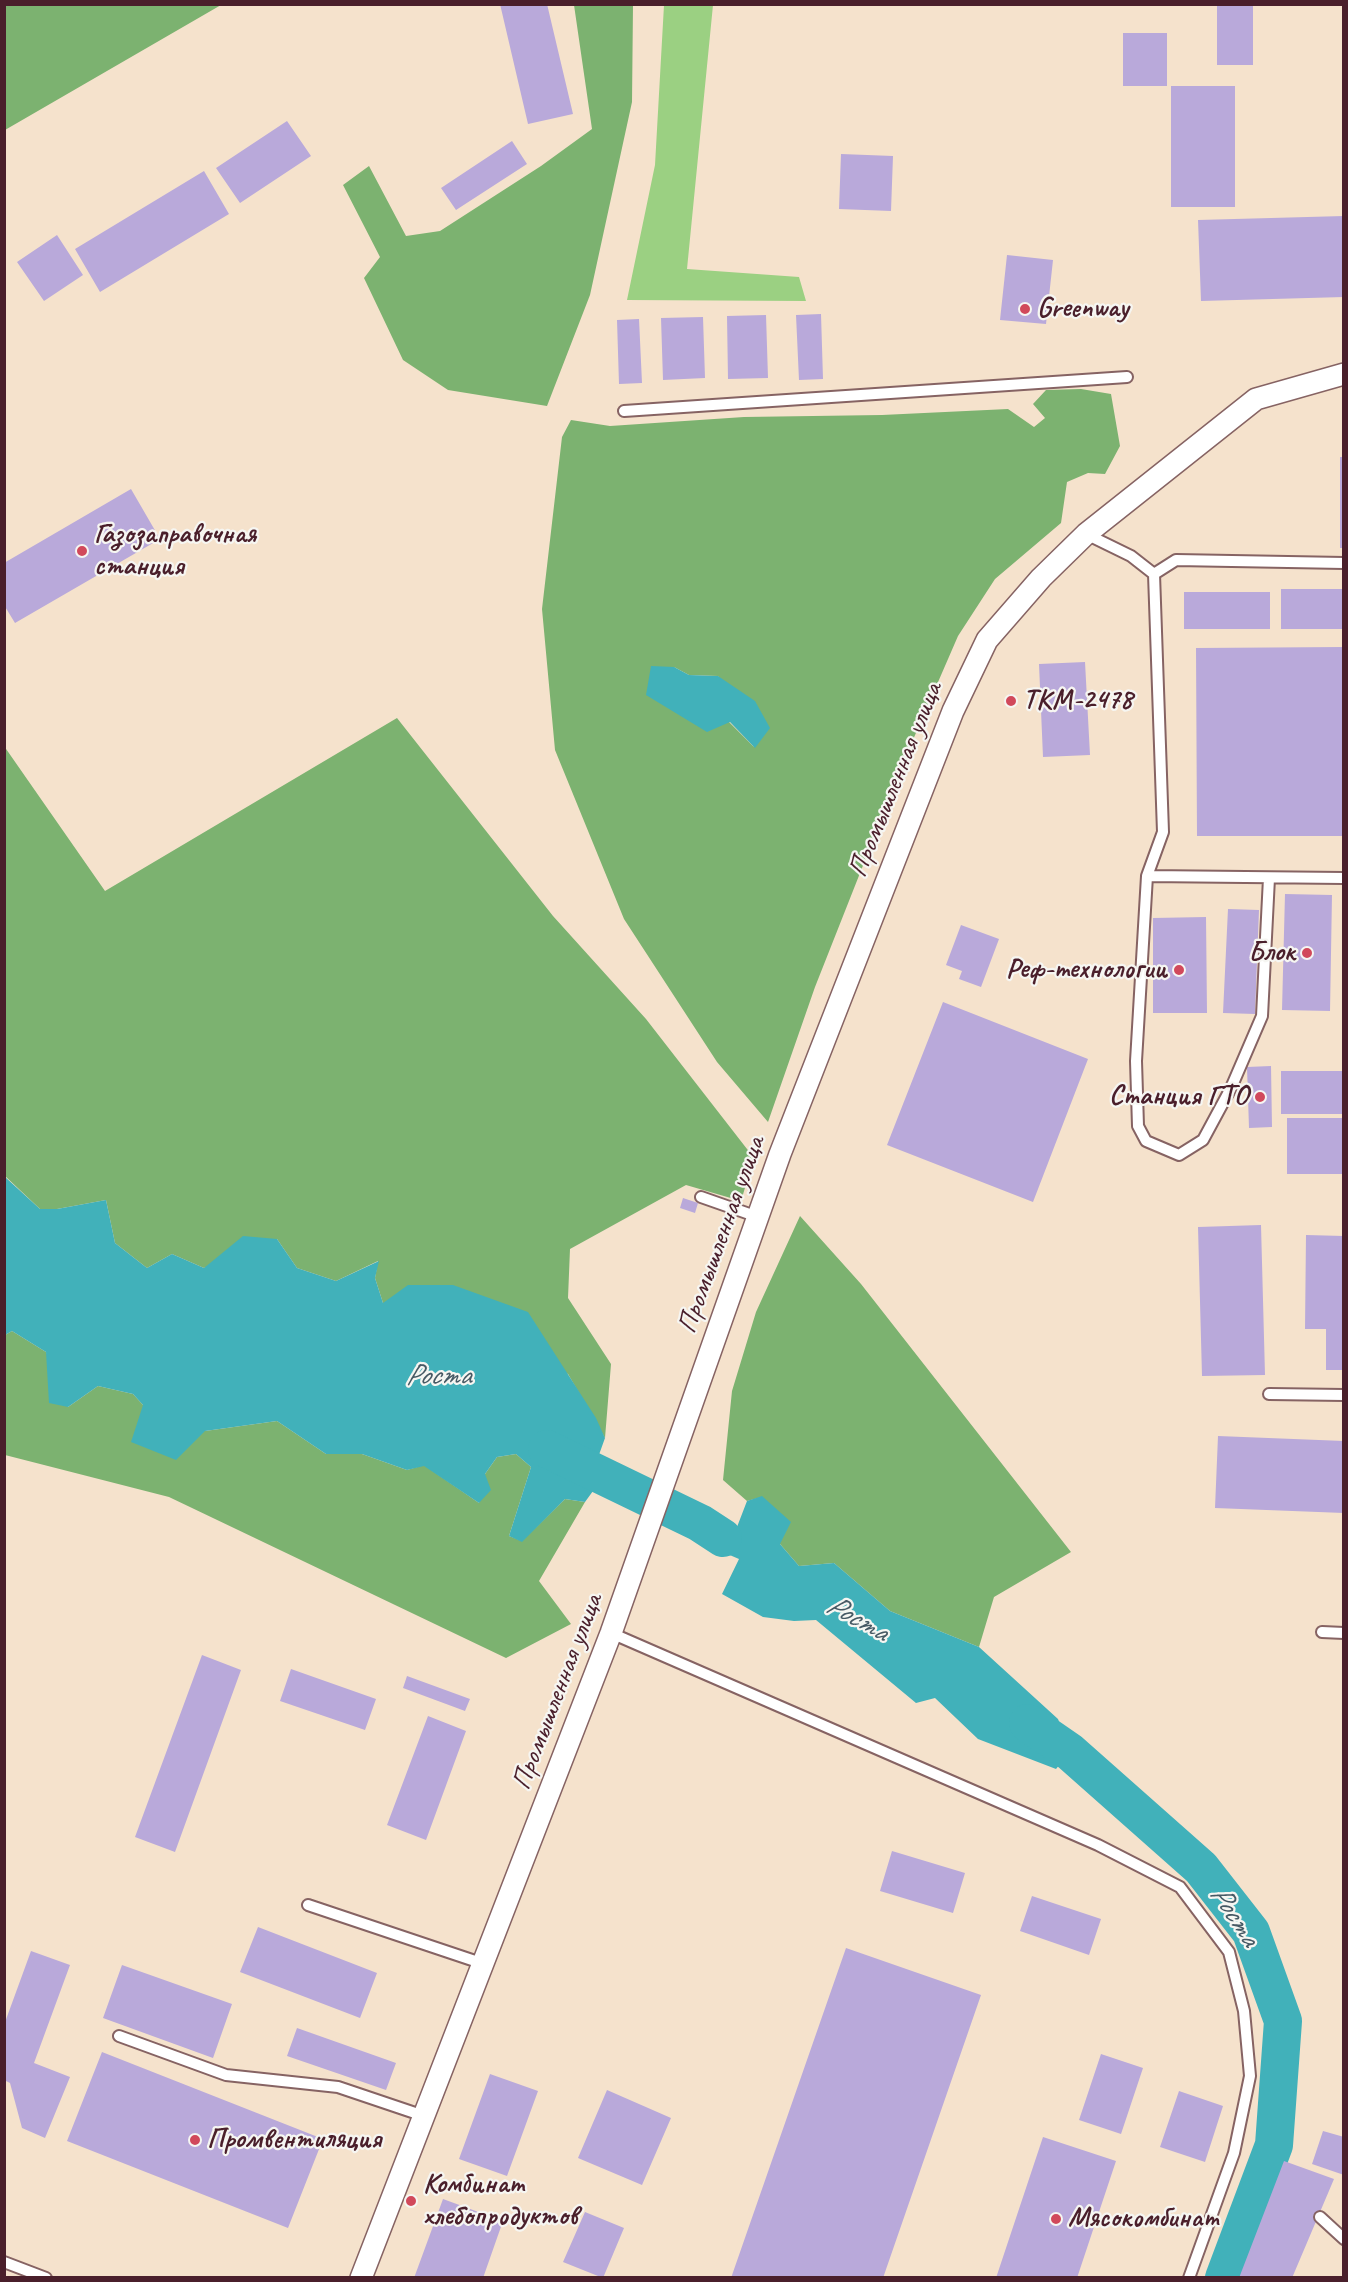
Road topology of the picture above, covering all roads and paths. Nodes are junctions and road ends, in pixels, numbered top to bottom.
1 (1344, 374) edge
2 (1127, 377) dead end
3 (624, 411) dead end
4 (1086, 534) junction
5 (1344, 563) edge
6 (1154, 574) junction
7 (1147, 876) junction
8 (1269, 878) junction
9 (1344, 878) edge
10 (701, 1197) dead end
11 (758, 1217) junction
12 (1269, 1394) dead end
13 (1344, 1395) edge
14 (1322, 1632) dead end
15 (611, 1633) junction
16 (1344, 1633) edge
17 (308, 1905) dead end
18 (484, 1964) junction
19 (119, 2036) dead end
20 (424, 2116) junction
21 (1320, 2217) dead end
22 (1344, 2239) edge
23 (4, 2262) edge
24 (46, 2277) edge
25 (361, 2277) edge
26 (1189, 2277) edge

1 - 4 street, Промышленная улица
2 - 3 lane
4 - 6 lane
4 - 11 street, Промышленная улица
5 - 6 lane
6 - 7 lane
7 - 8 lane
7 - 8 lane
8 - 9 lane
10 - 11 lane
11 - 15 street, Промышленная улица
12 - 13 lane
14 - 16 lane
15 - 18 street, Промышленная улица
15 - 26 lane
17 - 18 lane
18 - 20 street, Промышленная улица
19 - 20 lane
20 - 25 street, Промышленная улица
21 - 22 lane
23 - 24 lane

